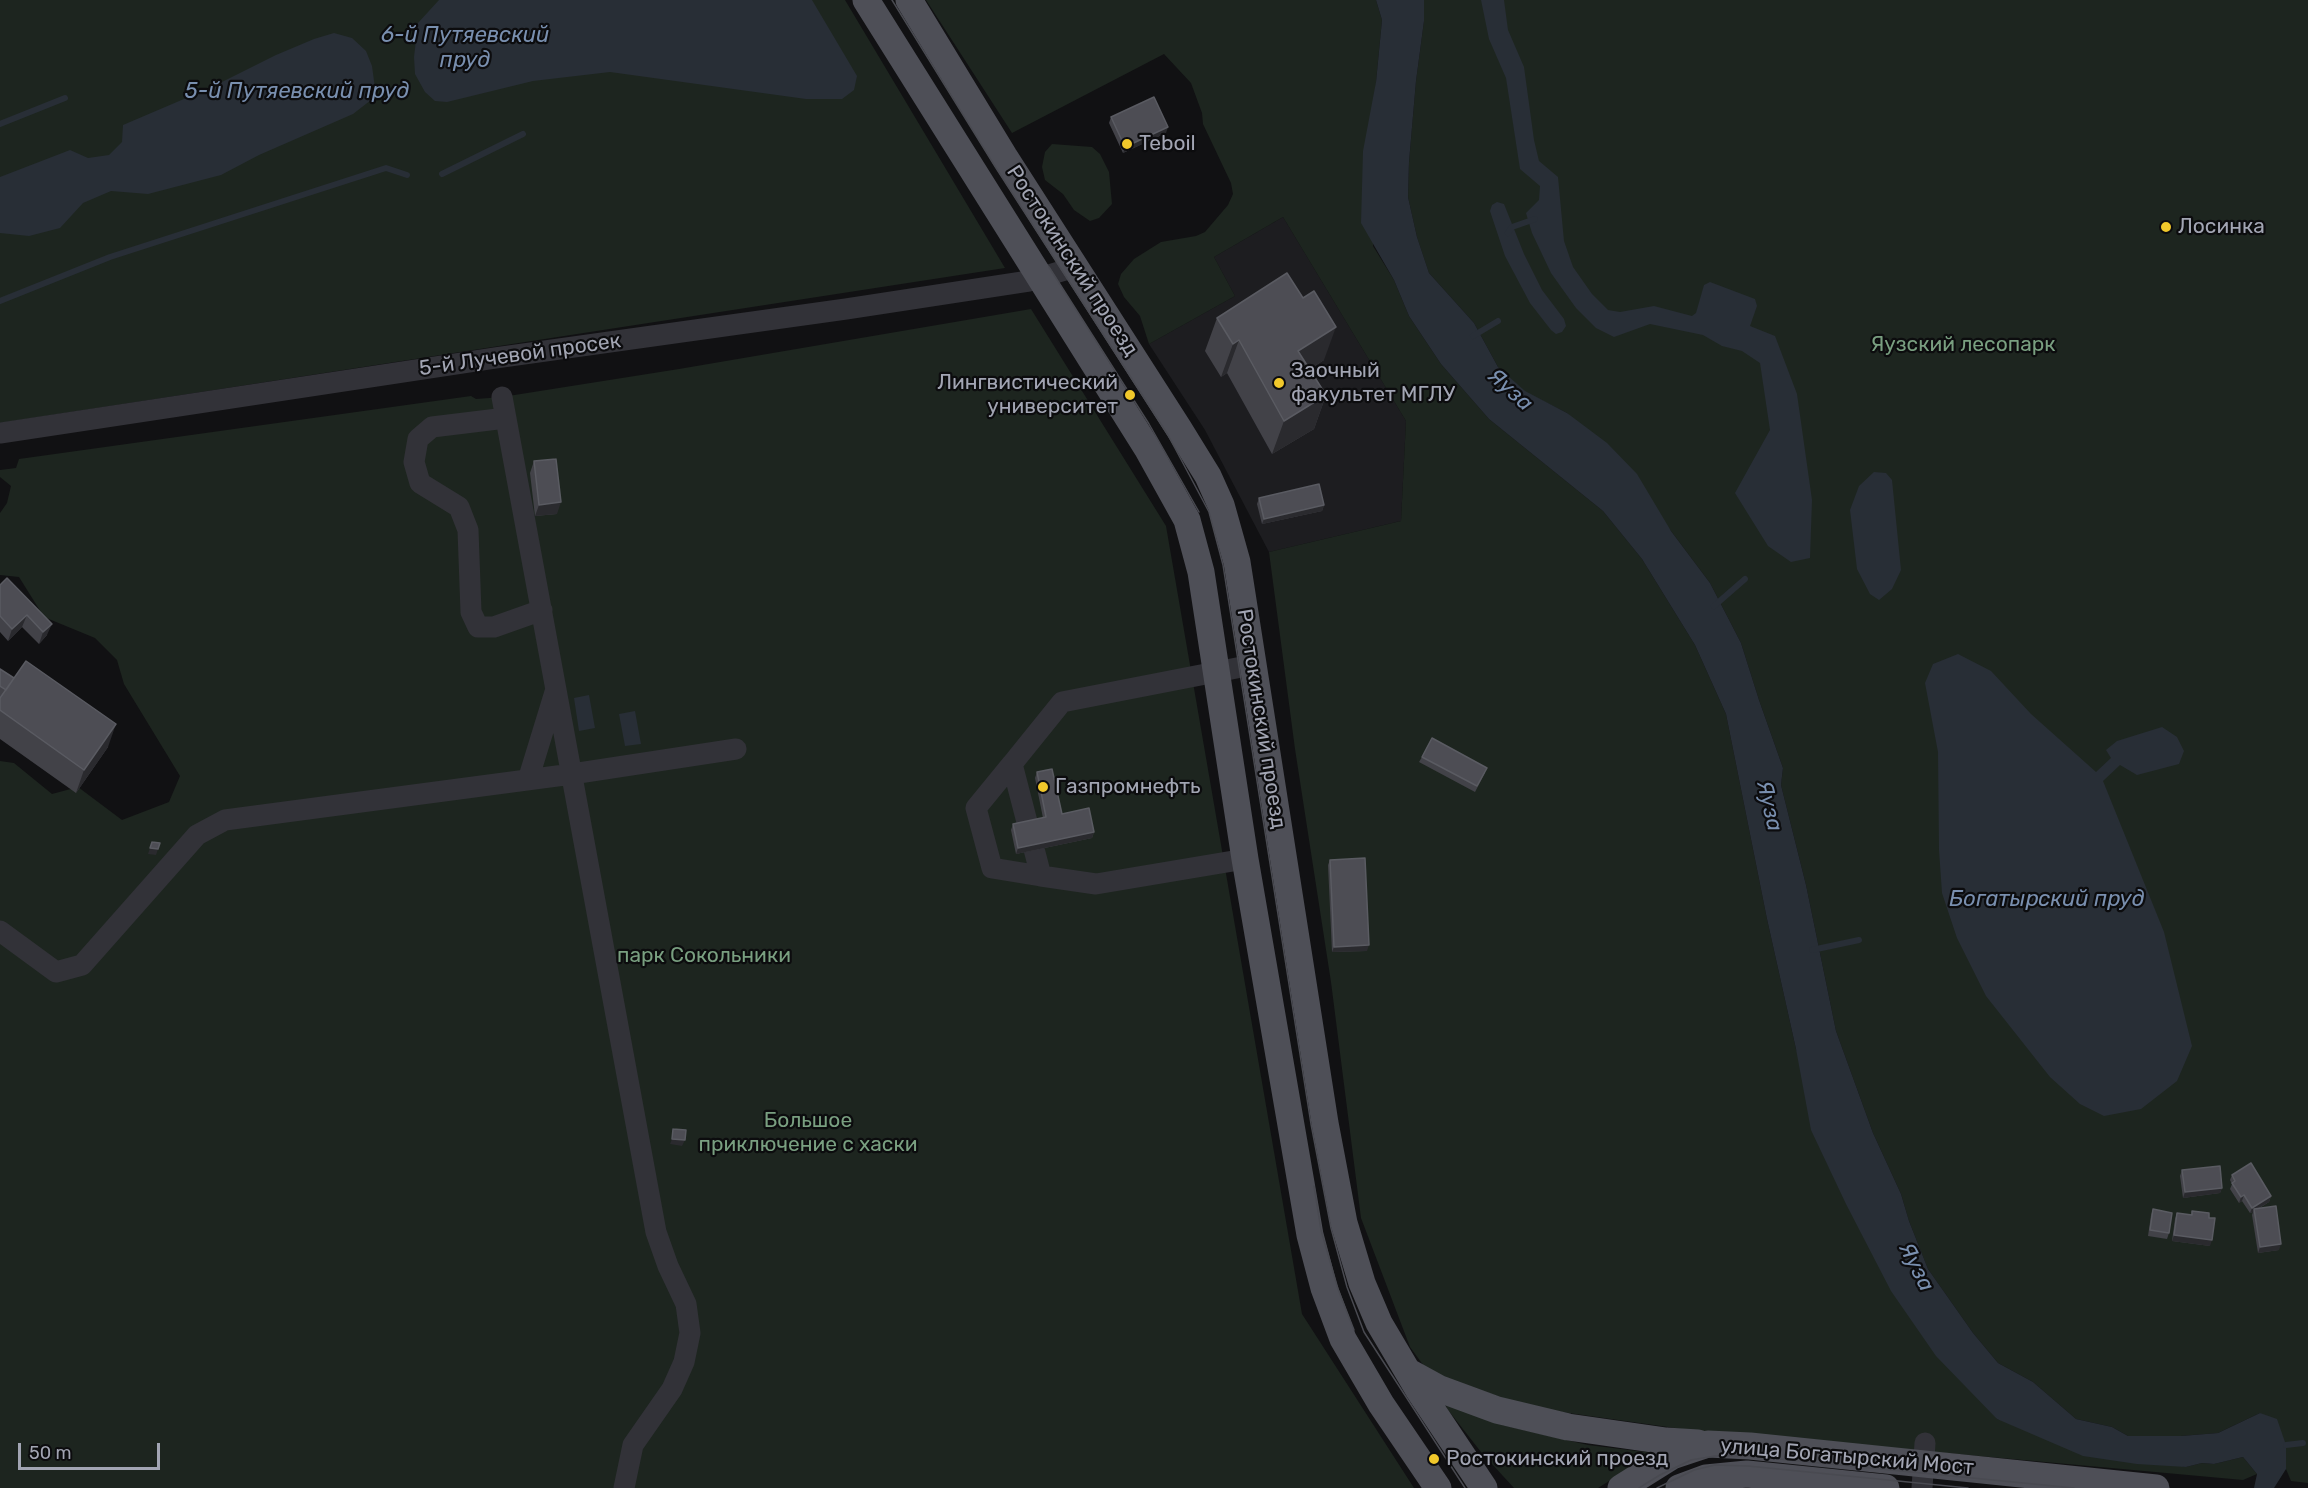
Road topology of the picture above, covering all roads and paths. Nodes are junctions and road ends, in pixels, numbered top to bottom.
1 (866, 0) edge
2 (909, 0) edge
3 (1075, 267) junction
4 (1040, 278) junction
5 (502, 397) dead end
6 (506, 418) junction
7 (0, 432) edge
8 (542, 610) junction
9 (1252, 665) junction
10 (1216, 670) junction
11 (556, 688) junction
12 (736, 749) dead end
13 (1012, 764) junction
14 (572, 774) junction
15 (528, 780) junction
16 (1245, 859) junction
17 (1041, 876) junction
18 (0, 931) edge
19 (1406, 1370) junction
20 (1708, 1444) junction
21 (1923, 1465) edge
22 (624, 1488) edge
23 (1438, 1488) edge
24 (1484, 1488) edge
25 (1621, 1488) edge
26 (1679, 1488) edge
27 (1886, 1488) edge
28 (2156, 1488) edge

1 - 4 main road, Ростокинский проезд
2 - 3 main road, Ростокинский проезд
3 - 4 street, 5-й Лучевой просек
3 - 9 main road, Ростокинский проезд
4 - 7 street, 5-й Лучевой просек
4 - 10 main road, Ростокинский проезд
5 - 6 street
6 - 8 street
6 - 8 street
8 - 11 street
9 - 10 street
9 - 19 main road, Ростокинский проезд
10 - 13 street
10 - 16 main road, Ростокинский проезд
11 - 14 street
11 - 15 street
12 - 14 street
13 - 17 street
13 - 17 street
14 - 15 street
14 - 22 street
15 - 18 street
16 - 17 street
16 - 23 main road, Ростокинский проезд
19 - 20 main road
19 - 24 main road, Ростокинский проезд
20 - 21 main road, улица Богатырский Мост
20 - 25 main road, улица Богатырский Мост
21 - 28 main road, улица Богатырский Мост
26 - 27 main road, улица Богатырский Мост

